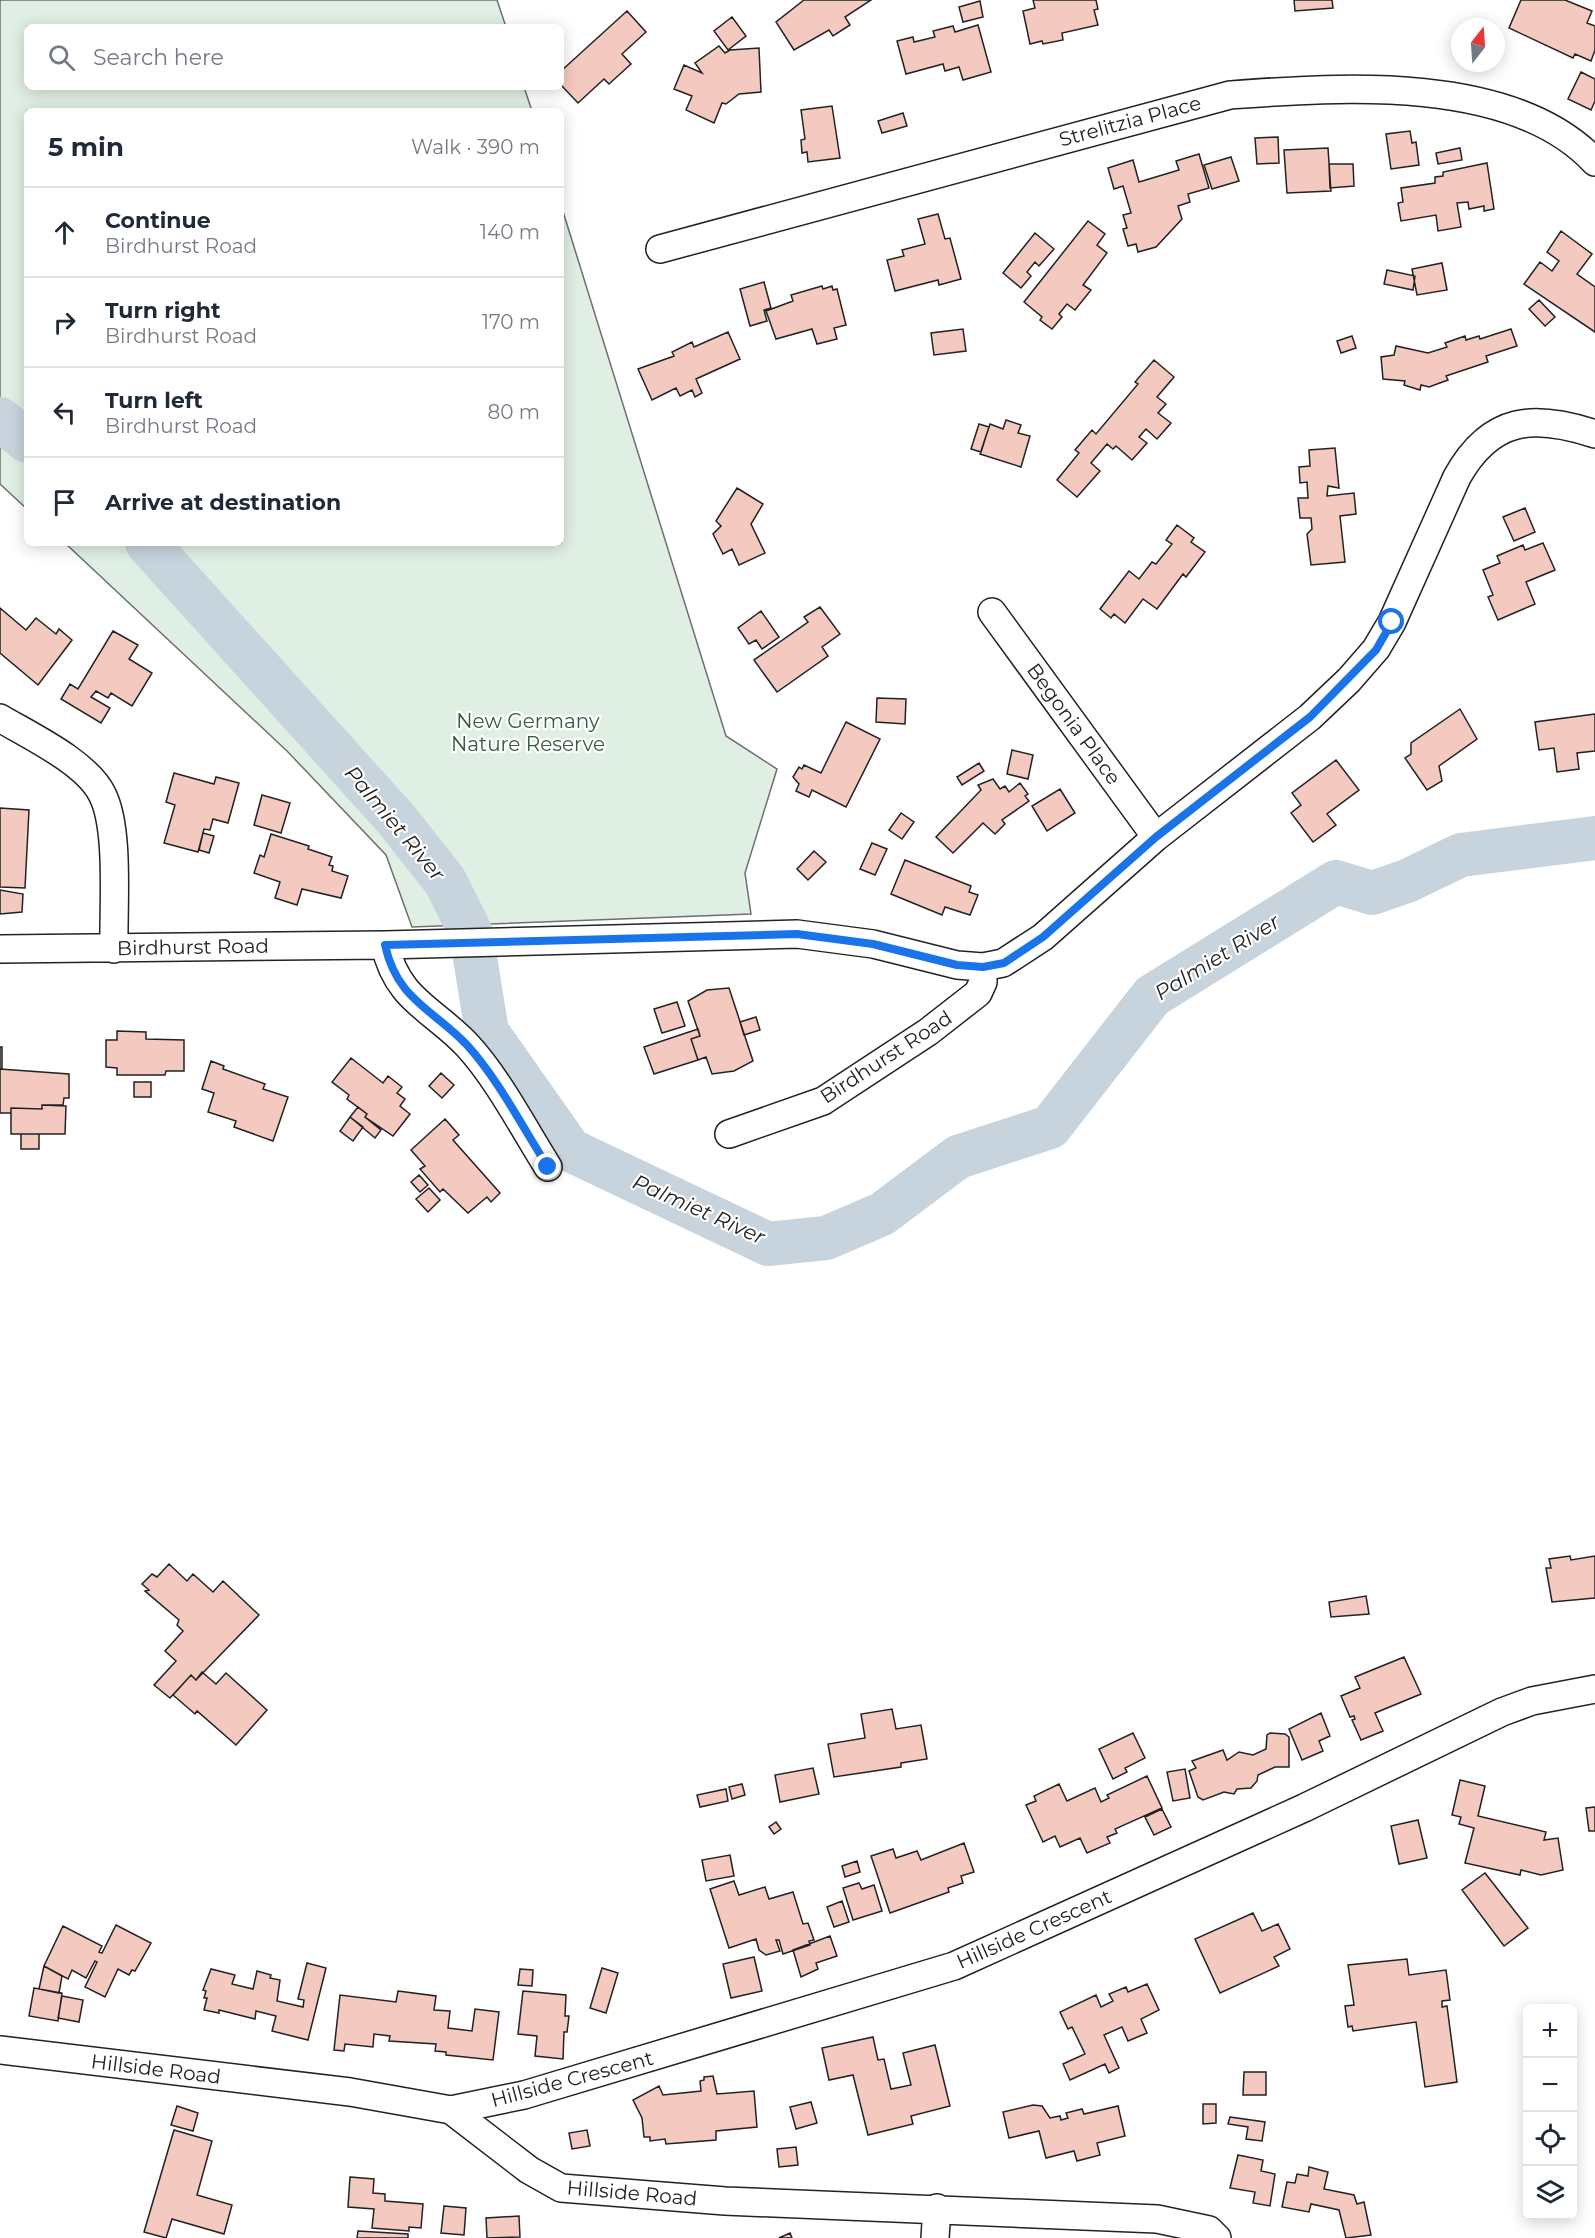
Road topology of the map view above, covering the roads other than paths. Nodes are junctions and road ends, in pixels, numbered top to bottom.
1 (1595, 162) edge
2 (660, 249) dead end
3 (1595, 434) edge
4 (992, 612) dead end
5 (0, 718) edge
6 (1156, 837) junction
7 (385, 945) junction
8 (0, 949) edge
9 (114, 949) junction
10 (983, 967) junction
11 (729, 1134) dead end
12 (548, 1167) dead end
13 (1595, 1689) edge
14 (0, 2049) edge
15 (451, 2110) junction
16 (937, 2208) junction
17 (935, 2238) edge
18 (1216, 2238) edge

1 - 2 street, Strelitzia Place
3 - 6 street, Birdhurst Road
4 - 6 street, Begonia Place
5 - 9 street
6 - 10 street, Birdhurst Road
7 - 9 street, Birdhurst Road
7 - 10 street, Birdhurst Road
7 - 12 street
8 - 9 street, Birdhurst Road
10 - 11 street, Birdhurst Road
13 - 15 street, Hillside Crescent
14 - 15 street, Hillside Road
15 - 16 street, Hillside Road
16 - 17 street
16 - 18 street, Hillside Road

